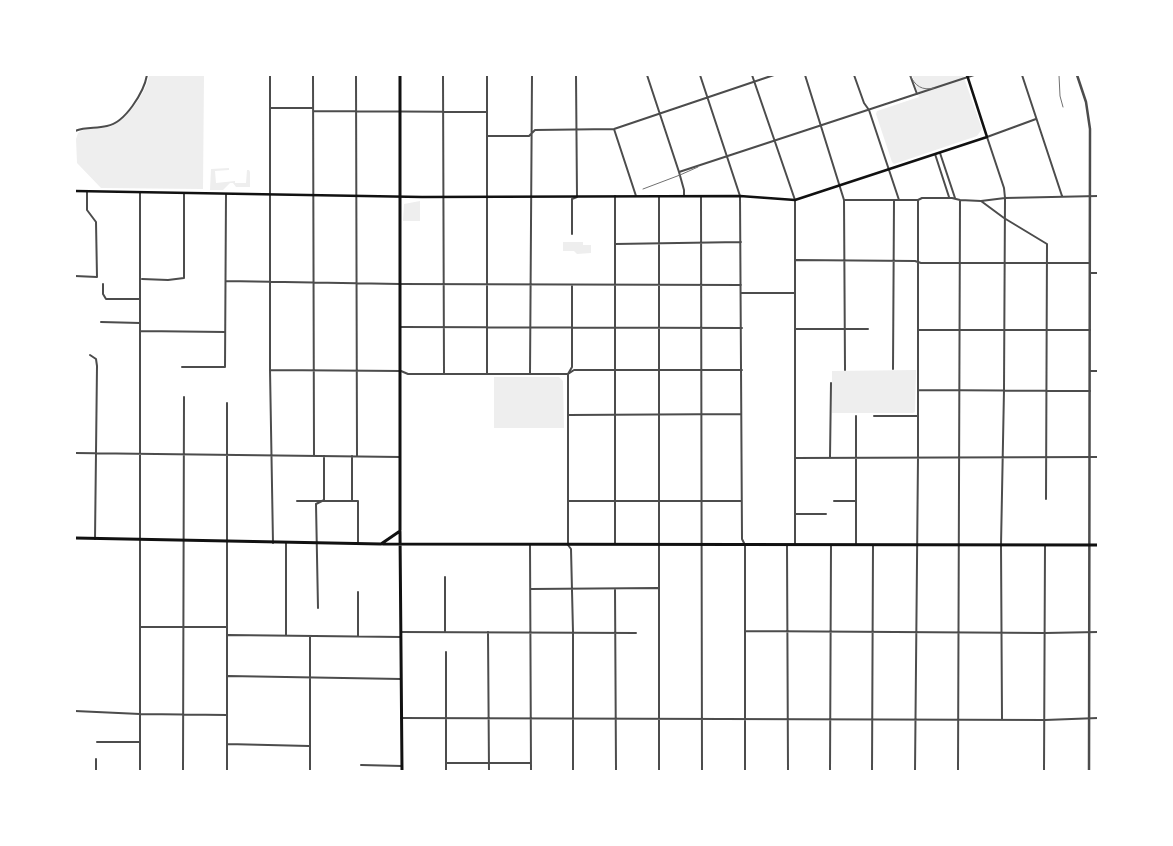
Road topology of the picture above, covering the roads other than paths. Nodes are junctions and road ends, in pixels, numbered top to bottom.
1 (148, 75) edge
2 (270, 75) edge
3 (313, 75) edge
4 (356, 75) edge
5 (400, 75) edge
6 (443, 75) edge
7 (487, 75) edge
8 (532, 75) edge
9 (576, 75) edge
10 (647, 75) edge
11 (700, 75) edge
12 (752, 75) edge
13 (774, 75) edge
14 (805, 75) edge
15 (854, 75) edge
16 (910, 75) edge
17 (974, 75) edge
18 (1022, 75) edge
19 (1077, 75) edge
20 (967, 76) edge
21 (754, 82) junction
22 (917, 94) junction
23 (707, 97) junction
24 (270, 108) junction
25 (313, 109) junction
26 (869, 110) junction
27 (356, 112) junction
28 (400, 112) junction
29 (443, 112) junction
30 (486, 112) junction
31 (660, 114) junction
32 (1036, 119) junction
33 (822, 126) junction
34 (614, 129) junction
35 (576, 130) junction
36 (75, 131) edge
37 (532, 134) junction
38 (487, 136) junction
39 (987, 137) junction
40 (774, 142) junction
41 (940, 153) junction
42 (935, 154) junction
43 (728, 158) junction
44 (889, 170) junction
45 (679, 172) junction
46 (841, 186) junction
47 (75, 191) edge
48 (87, 191) junction
49 (140, 192) junction
50 (184, 193) junction
51 (226, 194) junction
52 (269, 194) junction
53 (313, 195) junction
54 (356, 196) junction
55 (400, 196) junction
56 (615, 196) junction
57 (636, 196) junction
58 (659, 196) junction
59 (684, 196) junction
60 (701, 196) junction
61 (740, 196) junction
62 (1098, 196) edge
63 (443, 197) junction
64 (487, 197) junction
65 (531, 197) junction
66 (577, 197) junction
67 (1063, 197) junction
68 (1090, 197) junction
69 (949, 198) junction
70 (955, 198) junction
71 (1005, 198) junction
72 (795, 200) junction
73 (844, 200) junction
74 (894, 200) junction
75 (899, 200) junction
76 (918, 200) junction
77 (960, 200) junction
78 (981, 201) junction
79 (1004, 218) junction
80 (572, 234) dead end
81 (658, 242) junction
82 (701, 242) junction
83 (741, 242) junction
84 (615, 244) junction
85 (796, 260) junction
86 (894, 260) junction
87 (844, 261) junction
88 (918, 262) junction
89 (961, 263) junction
90 (1004, 263) junction
91 (1047, 263) junction
92 (1090, 263) junction
93 (1090, 272) junction
94 (1098, 273) edge
95 (75, 276) edge
96 (140, 279) junction
97 (226, 281) junction
98 (270, 281) junction
99 (313, 282) junction
100 (357, 283) junction
101 (103, 284) dead end
102 (400, 284) junction
103 (443, 284) junction
104 (487, 284) junction
105 (530, 284) junction
106 (572, 285) junction
107 (615, 285) junction
108 (658, 285) junction
109 (700, 285) junction
110 (741, 285) junction
111 (741, 293) junction
112 (796, 293) junction
113 (140, 299) junction
114 (101, 322) dead end
115 (140, 323) junction
116 (401, 327) junction
117 (487, 327) junction
118 (444, 328) junction
119 (530, 328) junction
120 (572, 328) junction
121 (614, 328) junction
122 (659, 328) junction
123 (701, 328) junction
124 (742, 328) junction
125 (795, 329) junction
126 (844, 329) junction
127 (868, 329) dead end
128 (918, 330) junction
129 (960, 330) junction
130 (1004, 330) junction
131 (1047, 330) junction
132 (1090, 330) junction
133 (140, 331) junction
134 (225, 332) junction
135 (90, 355) dead end
136 (182, 367) dead end
137 (614, 369) junction
138 (659, 369) junction
139 (701, 369) junction
140 (894, 369) dead end
141 (270, 370) junction
142 (313, 370) junction
143 (742, 370) junction
144 (844, 370) dead end
145 (357, 371) junction
146 (401, 371) junction
147 (1090, 371) junction
148 (1098, 371) edge
149 (444, 374) junction
150 (487, 374) junction
151 (530, 374) junction
152 (568, 374) junction
153 (831, 382) dead end
154 (918, 390) junction
155 (960, 390) junction
156 (1004, 390) junction
157 (1047, 390) junction
158 (1090, 391) junction
159 (184, 398) dead end
160 (227, 403) dead end
161 (701, 414) junction
162 (741, 414) junction
163 (615, 415) junction
164 (659, 415) junction
165 (568, 416) junction
166 (856, 416) dead end
167 (874, 416) dead end
168 (918, 416) junction
169 (75, 453) edge
170 (97, 453) junction
171 (140, 454) junction
172 (184, 454) junction
173 (227, 455) junction
174 (272, 455) junction
175 (314, 456) junction
176 (324, 456) junction
177 (352, 456) junction
178 (357, 456) junction
179 (960, 456) junction
180 (1003, 456) junction
181 (400, 457) junction
182 (830, 457) junction
183 (857, 457) junction
184 (918, 457) junction
185 (1047, 457) junction
186 (1090, 457) junction
187 (1098, 457) edge
188 (795, 458) junction
189 (1046, 499) dead end
190 (352, 501) junction
191 (568, 501) junction
192 (659, 501) junction
193 (701, 501) junction
194 (741, 501) junction
195 (834, 501) dead end
196 (856, 501) junction
197 (297, 502) dead end
198 (320, 502) junction
199 (615, 502) junction
200 (795, 514) junction
201 (826, 514) dead end
202 (400, 531) junction
203 (75, 538) edge
204 (95, 539) junction
205 (139, 539) junction
206 (184, 540) junction
207 (226, 542) junction
208 (273, 543) junction
209 (286, 543) junction
210 (317, 544) junction
211 (358, 544) junction
212 (382, 544) junction
213 (530, 545) junction
214 (568, 545) junction
215 (615, 545) junction
216 (659, 545) junction
217 (702, 545) junction
218 (744, 545) junction
219 (787, 545) junction
220 (795, 545) junction
221 (831, 545) junction
222 (856, 545) junction
223 (873, 545) junction
224 (917, 545) junction
225 (960, 545) junction
226 (1001, 545) junction
227 (1045, 545) junction
228 (1089, 545) junction
229 (1098, 545) edge
230 (400, 546) junction
231 (445, 577) dead end
232 (572, 588) junction
233 (658, 588) junction
234 (530, 589) junction
235 (615, 589) junction
236 (358, 592) dead end
237 (318, 608) dead end
238 (140, 627) junction
239 (183, 627) junction
240 (228, 628) junction
241 (745, 631) junction
242 (401, 632) junction
243 (445, 632) junction
244 (488, 632) junction
245 (530, 632) junction
246 (573, 632) junction
247 (788, 632) junction
248 (830, 632) junction
249 (872, 632) junction
250 (916, 632) junction
251 (1089, 632) junction
252 (1098, 632) edge
253 (615, 633) junction
254 (636, 633) dead end
255 (959, 633) junction
256 (1002, 633) junction
257 (1045, 634) junction
258 (227, 635) junction
259 (286, 635) junction
260 (310, 636) junction
261 (358, 636) junction
262 (401, 637) junction
263 (446, 652) dead end
264 (228, 676) junction
265 (308, 678) junction
266 (401, 679) junction
267 (75, 711) edge
268 (140, 714) junction
269 (183, 715) junction
270 (227, 715) junction
271 (401, 718) junction
272 (446, 718) junction
273 (488, 718) junction
274 (531, 718) junction
275 (659, 718) junction
276 (745, 718) junction
277 (1098, 718) edge
278 (573, 719) junction
279 (616, 719) junction
280 (702, 719) junction
281 (788, 719) junction
282 (830, 719) junction
283 (872, 719) junction
284 (915, 719) junction
285 (958, 720) junction
286 (1002, 720) junction
287 (1045, 720) junction
288 (1089, 720) junction
289 (97, 742) dead end
290 (139, 742) junction
291 (226, 744) junction
292 (309, 746) junction
293 (96, 759) dead end
294 (446, 763) junction
295 (489, 763) junction
296 (531, 763) junction
297 (361, 766) dead end
298 (402, 766) junction
299 (96, 771) edge
300 (140, 771) edge
301 (183, 771) edge
302 (226, 771) edge
303 (310, 771) edge
304 (402, 771) edge
305 (446, 771) edge
306 (489, 771) edge
307 (531, 771) edge
308 (573, 771) edge
309 (616, 771) edge
310 (659, 771) edge
311 (702, 771) edge
312 (745, 771) edge
313 (788, 771) edge
314 (830, 771) edge
315 (872, 771) edge
316 (915, 771) edge
317 (958, 771) edge
318 (1044, 771) edge
319 (1089, 771) edge

1 - 36 street
2 - 24 street
3 - 25 street
4 - 27 street
5 - 28 main road
6 - 29 street
7 - 30 street
8 - 37 street
9 - 35 street
10 - 31 street
11 - 23 street
12 - 21 street
13 - 21 street
14 - 33 street
15 - 26 street
16 - 22 street
17 - 20 street
18 - 32 street
19 - 68 street
20 - 22 street
20 - 39 main road
21 - 23 street
21 - 40 street
22 - 26 street
23 - 31 street
23 - 43 street
24 - 25 street
24 - 52 street
25 - 27 street
25 - 53 street
26 - 33 street
26 - 44 street
27 - 28 street
27 - 54 street
28 - 29 street
28 - 55 main road
29 - 30 street
29 - 63 street
30 - 38 street
31 - 34 street
31 - 45 street
32 - 39 street
32 - 67 street
33 - 40 street
33 - 46 street
34 - 35 street
34 - 57 street
35 - 37 street
35 - 66 street
37 - 38 street
37 - 65 street
38 - 64 street
39 - 41 main road
39 - 71 street
40 - 43 street
40 - 72 street
41 - 42 main road
41 - 70 street
42 - 44 main road
42 - 69 street
43 - 45 street
43 - 61 street
44 - 46 main road
44 - 75 street
45 - 59 street
46 - 72 main road
46 - 73 street
47 - 48 main road
48 - 49 main road
48 - 95 street
49 - 50 main road
49 - 96 street
50 - 51 main road
50 - 96 street
51 - 52 main road
51 - 97 street
52 - 53 main road
52 - 98 street
53 - 54 main road
53 - 99 street
54 - 55 main road
54 - 100 street
55 - 63 main road
55 - 102 main road
56 - 57 main road
56 - 66 main road
56 - 84 street
57 - 58 main road
58 - 59 main road
58 - 81 street
59 - 60 main road
60 - 61 main road
60 - 82 street
61 - 72 main road
61 - 83 street
62 - 68 street
63 - 64 main road
63 - 103 street
64 - 65 main road
64 - 104 street
65 - 66 main road
65 - 105 street
66 - 80 street
67 - 68 street
67 - 71 street
68 - 92 street
69 - 70 street
69 - 76 street
70 - 77 street
71 - 78 street
71 - 79 street
72 - 85 street
73 - 74 street
73 - 87 street
74 - 75 street
74 - 86 street
75 - 76 street
76 - 88 street
77 - 78 street
77 - 89 street
78 - 79 street
79 - 90 street
79 - 91 street
81 - 82 street
81 - 84 street
81 - 108 street
82 - 83 street
82 - 109 street
83 - 110 street
84 - 107 street
85 - 87 street
85 - 112 street
86 - 87 street
86 - 88 street
86 - 140 street
87 - 126 street
88 - 89 street
88 - 128 street
89 - 90 street
89 - 129 street
90 - 91 street
90 - 130 street
91 - 92 street
91 - 131 street
92 - 93 street
93 - 94 street
93 - 132 street
96 - 113 street
97 - 98 street
97 - 134 street
98 - 99 street
98 - 141 street
99 - 100 street
99 - 142 street
100 - 102 street
100 - 145 street
101 - 113 street
102 - 103 street
102 - 116 main road
103 - 104 street
103 - 118 street
104 - 105 street
104 - 117 street
105 - 106 street
105 - 119 street
106 - 107 street
106 - 120 street
107 - 108 street
107 - 121 street
108 - 109 street
108 - 122 street
109 - 110 street
109 - 123 street
110 - 111 street
111 - 112 street
111 - 124 street
112 - 125 street
113 - 115 street
114 - 115 street
115 - 133 street
116 - 118 street
116 - 146 main road
117 - 118 street
117 - 119 street
117 - 150 street
118 - 149 street
119 - 120 street
119 - 151 street
120 - 121 street
120 - 152 street
121 - 122 street
121 - 137 street
122 - 123 street
122 - 138 street
123 - 124 street
123 - 139 street
124 - 143 street
125 - 126 street
125 - 188 street
126 - 127 street
126 - 144 street
128 - 129 street
128 - 154 street
129 - 130 street
129 - 155 street
130 - 131 street
130 - 156 street
131 - 132 street
131 - 157 street
132 - 147 street
133 - 134 street
133 - 171 street
134 - 136 street
135 - 170 street
137 - 138 street
137 - 152 street
137 - 163 street
138 - 139 street
138 - 164 street
139 - 143 street
139 - 161 street
141 - 142 street
141 - 174 street
142 - 145 street
142 - 175 street
143 - 162 street
145 - 146 street
145 - 178 street
146 - 149 street
146 - 181 main road
147 - 148 street
147 - 158 street
149 - 150 street
150 - 151 street
151 - 152 street
152 - 165 street
153 - 182 street
154 - 155 street
154 - 168 street
155 - 156 street
155 - 179 street
156 - 157 street
156 - 180 street
157 - 158 street
157 - 185 street
158 - 186 street
159 - 172 street
160 - 173 street
161 - 162 street
161 - 164 street
161 - 193 street
162 - 194 street
163 - 164 street
163 - 165 street
163 - 199 street
164 - 192 street
165 - 191 street
166 - 183 street
167 - 168 street
168 - 184 street
169 - 170 street
170 - 171 street
170 - 204 street
171 - 172 street
171 - 205 street
172 - 173 street
172 - 206 street
173 - 174 street
173 - 207 street
174 - 175 street
174 - 208 street
175 - 176 street
176 - 177 street
176 - 198 street
177 - 178 street
177 - 190 street
178 - 181 street
179 - 180 street
179 - 184 street
179 - 225 street
180 - 185 street
180 - 226 street
181 - 202 main road
182 - 183 street
182 - 188 street
183 - 184 street
183 - 196 street
184 - 224 street
185 - 186 street
185 - 189 street
186 - 187 street
186 - 228 street
188 - 200 street
190 - 198 street
190 - 211 street
191 - 199 street
191 - 214 street
192 - 193 street
192 - 199 street
192 - 216 street
193 - 194 street
193 - 217 street
194 - 218 street
195 - 196 street
196 - 222 street
197 - 198 street
198 - 210 street
199 - 215 street
200 - 201 street
200 - 220 street
202 - 212 main road
202 - 230 main road
203 - 204 main road
204 - 205 main road
205 - 206 main road
205 - 238 street
206 - 207 main road
206 - 239 street
207 - 208 main road
207 - 240 street
208 - 209 main road
209 - 210 main road
209 - 259 street
210 - 211 main road
210 - 237 street
211 - 212 main road
212 - 230 main road
213 - 214 main road
213 - 230 main road
213 - 234 street
214 - 215 main road
214 - 232 street
215 - 216 main road
216 - 217 main road
216 - 233 street
217 - 218 main road
217 - 280 street
218 - 219 main road
218 - 241 street
219 - 220 main road
219 - 247 street
220 - 221 main road
221 - 222 main road
221 - 248 street
222 - 223 main road
223 - 224 main road
223 - 249 street
224 - 225 main road
224 - 250 street
225 - 226 main road
225 - 255 street
226 - 227 main road
226 - 256 street
227 - 228 main road
227 - 257 street
228 - 229 main road
228 - 251 street
230 - 242 main road
231 - 243 street
232 - 234 street
232 - 235 street
232 - 246 street
233 - 235 street
233 - 275 street
234 - 245 street
235 - 253 street
236 - 261 street
238 - 239 street
238 - 268 street
239 - 240 street
239 - 269 street
240 - 258 street
241 - 247 street
241 - 276 street
242 - 243 street
242 - 262 main road
243 - 244 street
244 - 245 street
244 - 273 street
245 - 246 street
245 - 274 street
246 - 253 street
246 - 278 street
247 - 248 street
247 - 281 street
248 - 249 street
248 - 282 street
249 - 250 street
249 - 283 street
250 - 255 street
250 - 284 street
251 - 252 street
251 - 257 street
251 - 288 street
253 - 254 street
253 - 279 street
255 - 256 street
255 - 285 street
256 - 257 street
256 - 286 street
257 - 287 street
258 - 259 street
258 - 264 street
259 - 260 street
260 - 261 street
260 - 265 street
261 - 262 street
262 - 266 main road
263 - 272 street
264 - 265 street
264 - 270 street
265 - 266 street
265 - 292 street
266 - 271 main road
267 - 268 street
268 - 269 street
268 - 290 street
269 - 270 street
269 - 301 street
270 - 291 street
271 - 272 street
271 - 298 main road
272 - 273 street
272 - 294 street
273 - 274 street
273 - 295 street
274 - 278 street
274 - 296 street
275 - 279 street
275 - 280 street
275 - 310 street
276 - 280 street
276 - 281 street
276 - 312 street
277 - 288 street
278 - 279 street
278 - 308 street
279 - 309 street
280 - 311 street
281 - 282 street
281 - 313 street
282 - 283 street
282 - 314 street
283 - 284 street
283 - 315 street
284 - 285 street
284 - 316 street
285 - 286 street
285 - 317 street
286 - 287 street
287 - 288 street
287 - 318 street
288 - 319 street
289 - 290 street
290 - 300 street
291 - 292 street
291 - 302 street
292 - 303 street
293 - 299 street
294 - 295 street
294 - 305 street
295 - 296 street
295 - 306 street
296 - 307 street
297 - 298 street
298 - 304 main road

